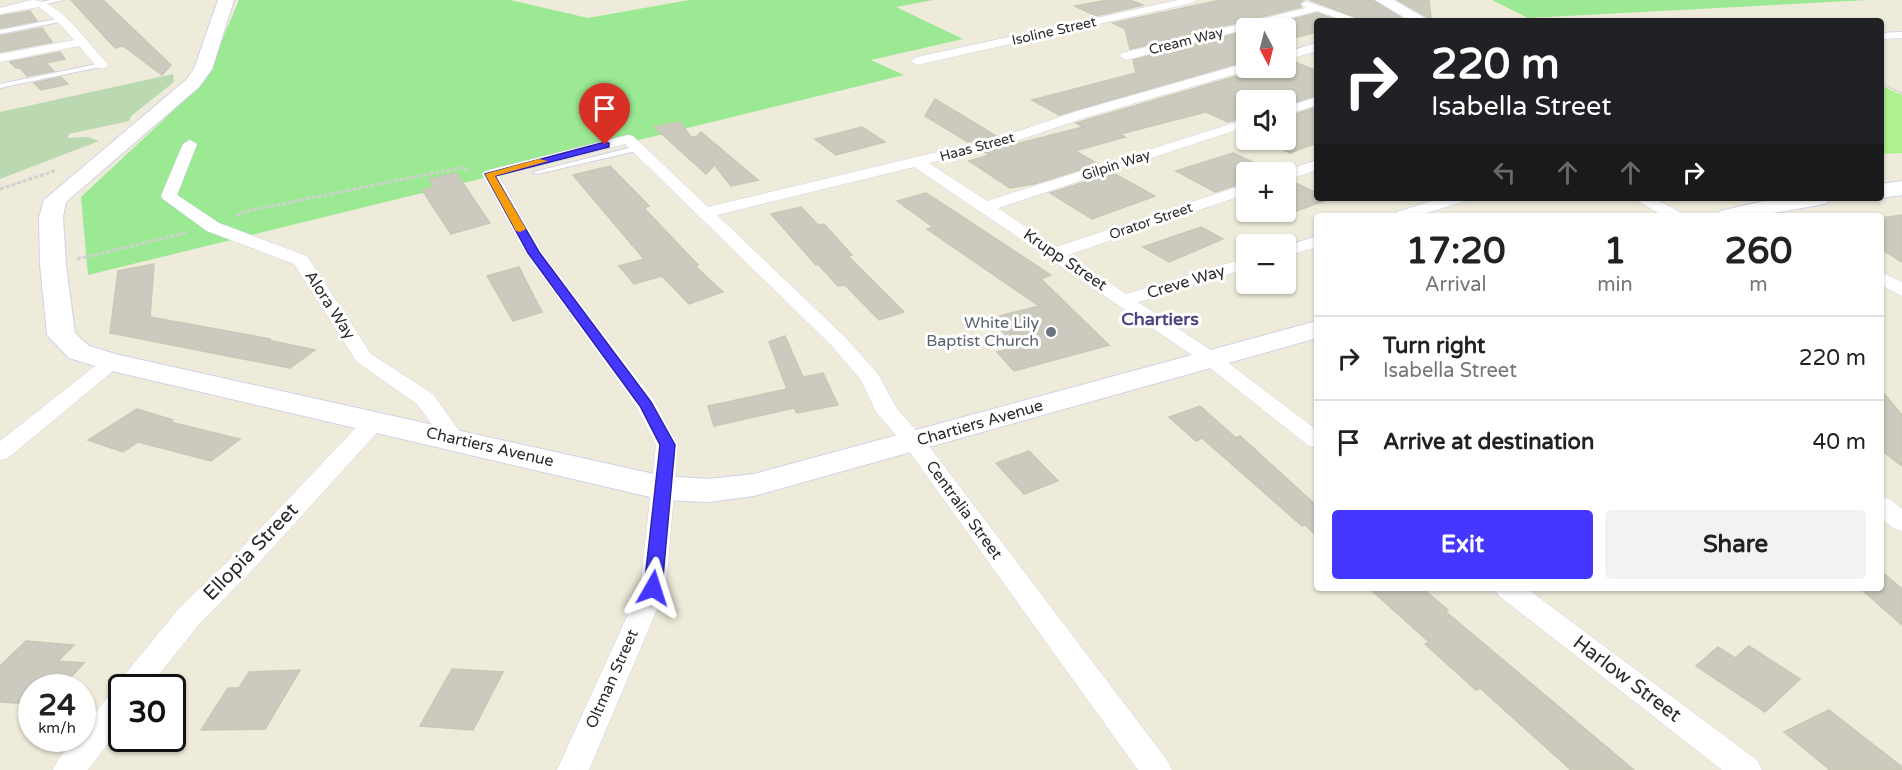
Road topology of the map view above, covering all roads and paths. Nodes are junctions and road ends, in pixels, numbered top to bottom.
1 (61, 0) edge
2 (226, 0) edge
3 (1192, 0) edge
4 (1294, 0) edge
5 (1383, 0) edge
6 (39, 2) edge
7 (1317, 8) junction
8 (0, 11) edge
9 (1348, 18) edge
10 (1416, 18) edge
11 (62, 20) junction
12 (0, 32) edge
13 (1902, 35) edge
14 (1884, 36) edge
15 (82, 42) junction
16 (1314, 48) edge
17 (1296, 53) edge
18 (1126, 56) dead end
19 (0, 58) edge
20 (916, 61) dead end
21 (102, 65) joint
22 (1236, 70) edge
23 (1884, 85) edge
24 (0, 86) edge
25 (1902, 93) edge
26 (1314, 102) edge
27 (1296, 108) edge
28 (1236, 126) edge
29 (190, 144) dead end
30 (633, 144) junction
31 (919, 163) junction
32 (1314, 166) edge
33 (537, 172) dead end
34 (1296, 172) edge
35 (490, 174) junction
36 (1902, 188) edge
37 (1884, 191) edge
38 (1236, 192) edge
39 (1449, 201) edge
40 (1647, 201) edge
41 (1799, 201) edge
42 (986, 207) junction
43 (1760, 207) edge
44 (705, 213) junction
45 (1410, 213) edge
46 (1670, 213) edge
47 (1739, 213) edge
48 (213, 227) junction
49 (1314, 243) edge
50 (1296, 248) edge
51 (1056, 253) junction
52 (53, 265) junction
53 (1236, 266) edge
54 (1884, 279) edge
55 (1902, 290) edge
56 (1125, 300) junction
57 (1314, 330) edge
58 (1211, 359) junction
59 (112, 362) junction
60 (375, 421) junction
61 (454, 439) junction
62 (1314, 439) edge
63 (914, 442) junction
64 (0, 453) edge
65 (663, 488) junction
66 (1884, 507) edge
67 (1902, 522) edge
68 (1511, 591) edge
69 (142, 674) edge
70 (108, 719) edge
71 (69, 770) edge
72 (573, 770) edge
73 (1156, 770) edge
74 (1746, 770) edge

1 - 6 lane
2 - 52 street, Chartiers Avenue
3 - 20 street, Isoline Street
4 - 7 street
5 - 10 street
6 - 8 street
6 - 11 street
7 - 9 street
7 - 18 street, Cream Way
11 - 12 lane
11 - 15 street
13 - 14 street
15 - 19 street
15 - 21 street
16 - 17 street
21 - 24 lane
22 - 31 street, Haas Street
23 - 25 path
26 - 27 street
28 - 42 street, Gilpin Way
29 - 48 street, Alora Way
30 - 33 lane
30 - 35 street
30 - 44 street, Centralia Street
31 - 42 street, Krupp Street
31 - 44 street, Haas Street
32 - 34 street
35 - 48 path
35 - 65 street, Oltman Street
36 - 37 street
38 - 51 street, Orator Street
39 - 45 street
40 - 46 street
41 - 43 street
42 - 51 street, Krupp Street
43 - 47 street
44 - 63 street, Centralia Street
48 - 52 path
48 - 61 street, Alora Way
49 - 50 street
51 - 56 street, Krupp Street
52 - 59 street, Chartiers Avenue
53 - 56 street, Creve Way
54 - 55 street
56 - 58 street, Krupp Street
57 - 58 street, Chartiers Avenue
58 - 62 street
58 - 63 street, Chartiers Avenue
59 - 60 street, Chartiers Avenue
59 - 64 street
60 - 61 street, Chartiers Avenue
60 - 69 street, Ellopia Street
61 - 65 street, Chartiers Avenue
63 - 65 street, Chartiers Avenue
63 - 73 street, Centralia Street
65 - 72 street, Oltman Street
66 - 67 street
68 - 74 street, Harlow Street
70 - 71 street

